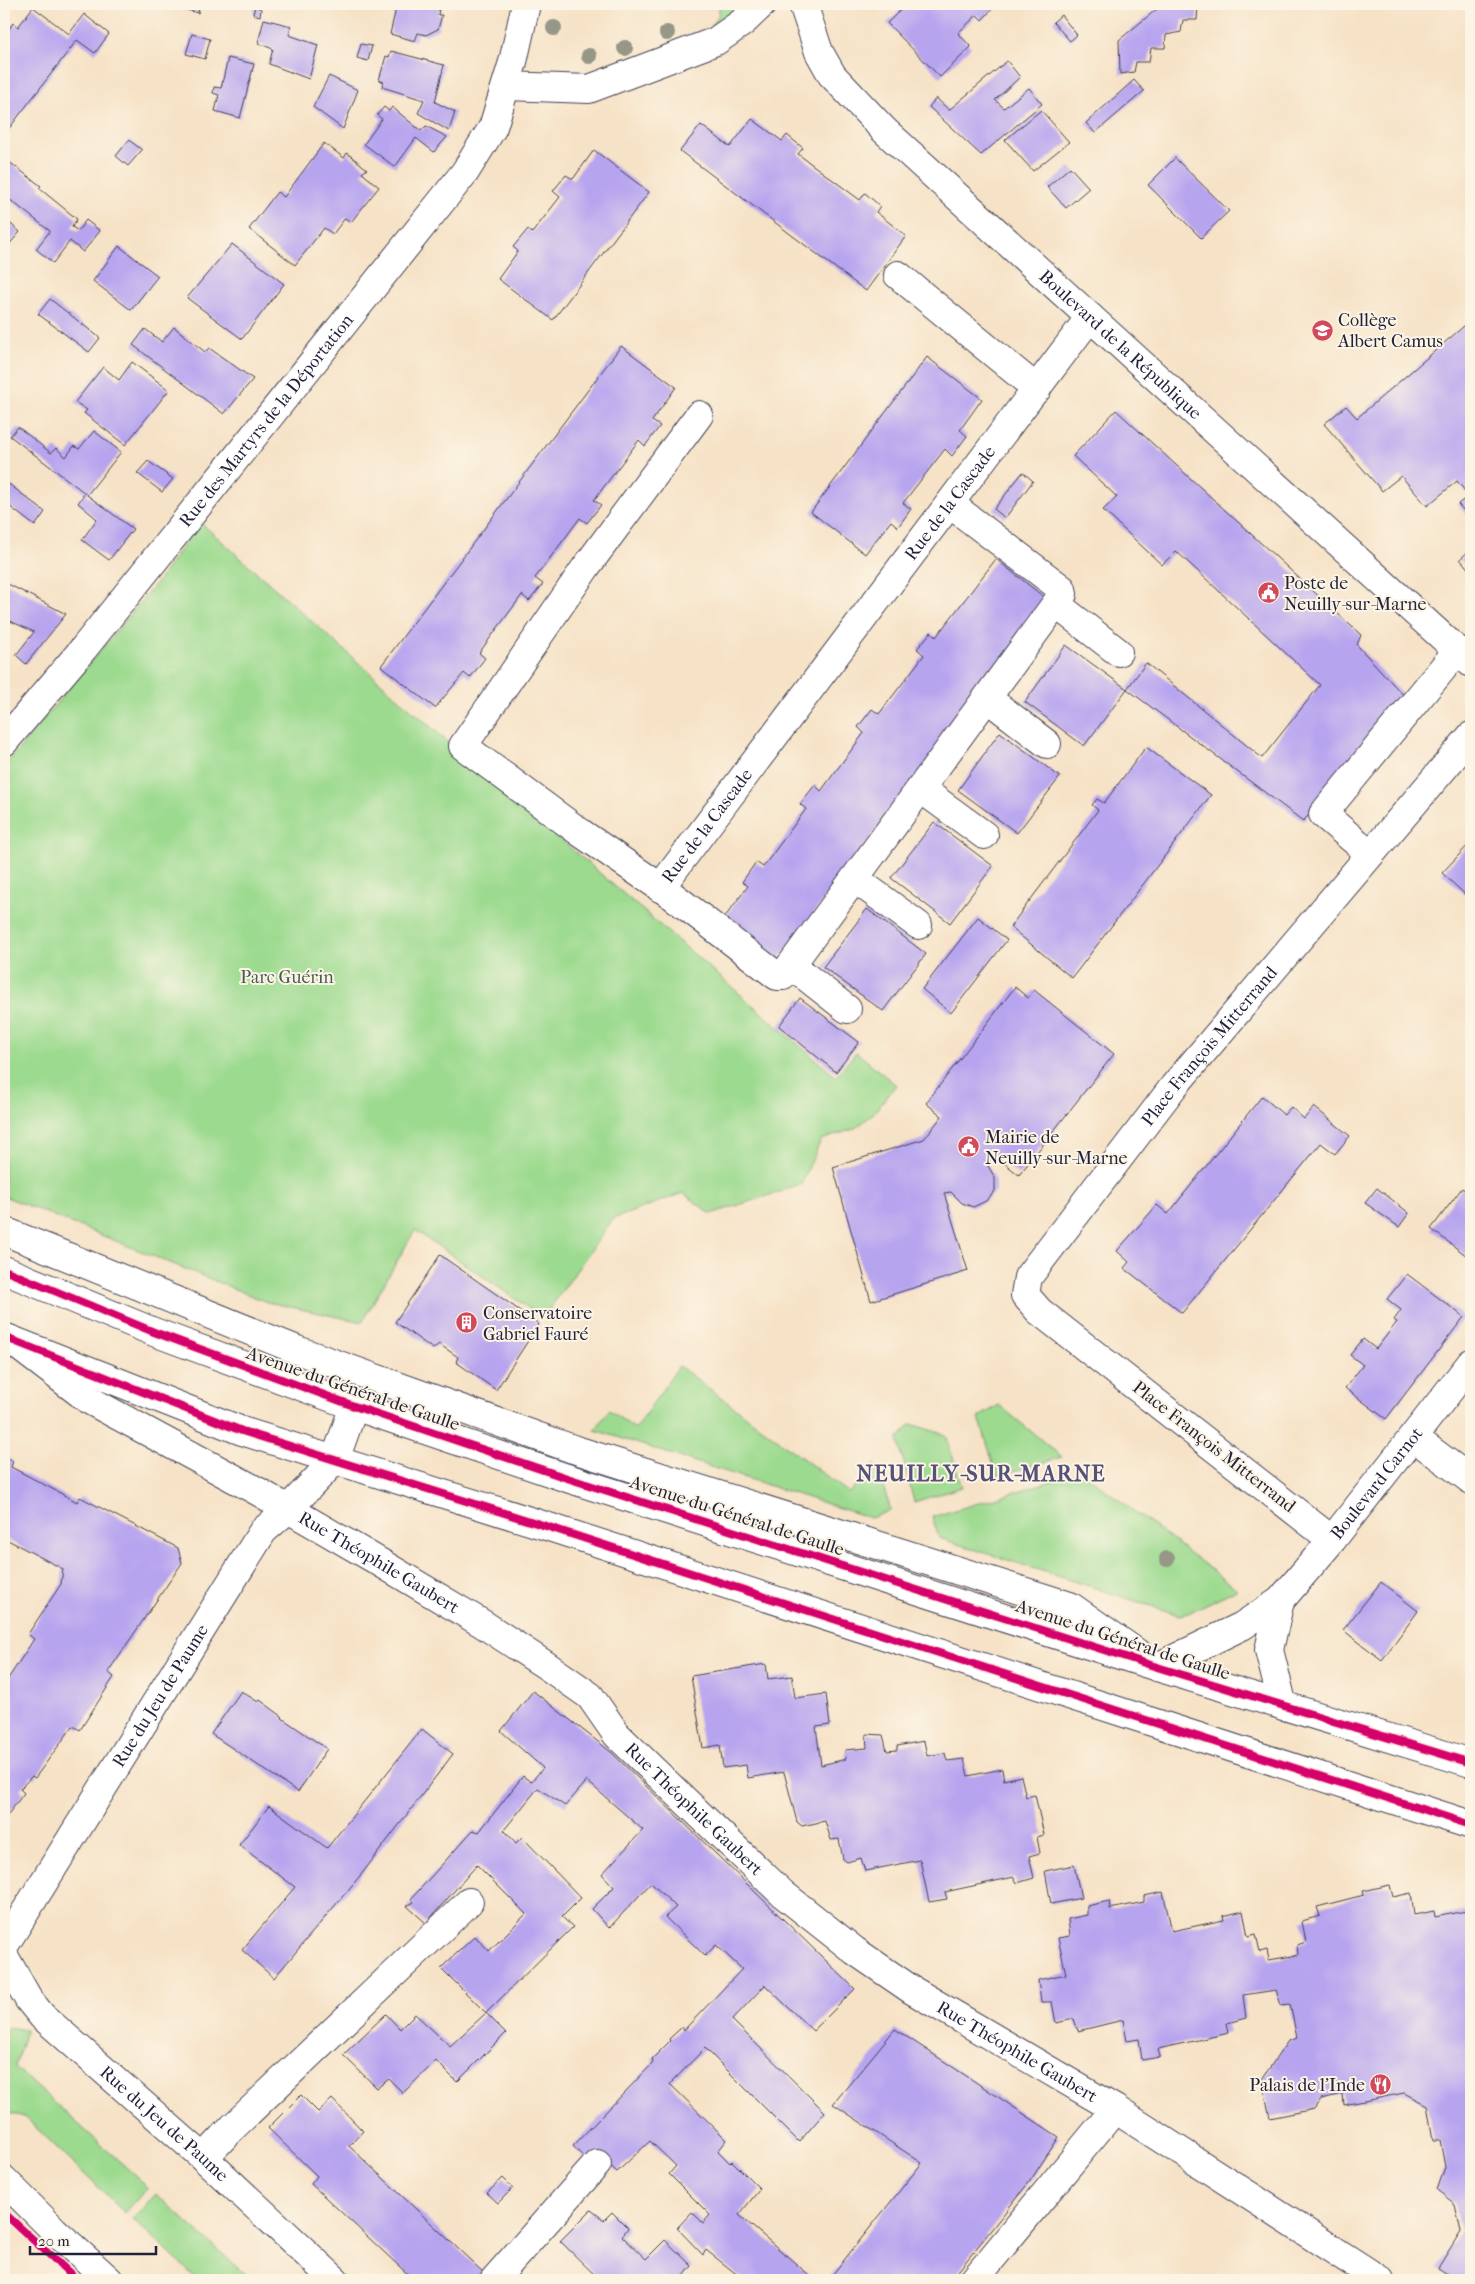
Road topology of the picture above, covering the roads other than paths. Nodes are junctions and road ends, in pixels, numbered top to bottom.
1 (508, 4) edge
2 (526, 4) edge
3 (762, 4) edge
4 (803, 4) edge
5 (506, 86) junction
6 (898, 275) dead end
7 (1090, 317) junction
8 (1037, 389) junction
9 (699, 415) dead end
10 (950, 504) junction
11 (1056, 604) junction
12 (1118, 652) dead end
13 (1465, 657) edge
14 (987, 698) junction
15 (1471, 736) edge
16 (4, 742) edge
17 (1047, 744) dead end
18 (920, 789) junction
19 (984, 835) dead end
20 (1370, 853) junction
21 (855, 879) junction
22 (660, 888) junction
23 (918, 925) dead end
24 (791, 965) junction
25 (847, 1008) dead end
26 (4, 1231) edge
27 (4, 1270) edge
28 (8, 1339) edge
29 (1471, 1363) edge
30 (354, 1406) junction
31 (1413, 1437) junction
32 (573, 1449) junction
33 (335, 1460) junction
34 (564, 1477) junction
35 (1471, 1480) edge
36 (288, 1509) junction
37 (1332, 1540) junction
38 (904, 1553) junction
39 (911, 1588) junction
40 (1280, 1601) junction
41 (1157, 1667) junction
42 (1283, 1706) junction
43 (1471, 1763) edge
44 (1471, 1825) edge
45 (469, 1902) dead end
46 (4, 1946) edge
47 (4, 1956) edge
48 (1115, 2109) junction
49 (204, 2158) junction
50 (597, 2164) dead end
51 (4, 2180) edge
52 (109, 2280) edge
53 (335, 2280) edge
54 (494, 2280) edge
55 (974, 2280) edge
56 (1380, 2280) edge

1 - 5 street, Rue des Martyrs de la Déportation
2 - 5 street, Rue des Martyrs de la Déportation
3 - 5 street
4 - 7 street, Boulevard de la République
5 - 16 street, Rue des Martyrs de la Déportation
6 - 8 street
7 - 8 street, Rue de la Cascade
7 - 13 street, Boulevard de la République
8 - 10 street, Rue de la Cascade
9 - 22 street, Rue de la Cascade
10 - 11 street
10 - 22 street, Rue de la Cascade
11 - 12 street
11 - 14 street
13 - 20 street
14 - 17 street
14 - 18 street
15 - 20 street, Place François Mitterrand
18 - 19 street
18 - 21 street
20 - 37 street, Place François Mitterrand
21 - 23 street
21 - 24 street
22 - 24 street
24 - 25 street
26 - 32 street
27 - 30 street, Avenue du Général de Gaulle
28 - 33 street
28 - 36 street, Rue Théophile Gaubert
29 - 31 street, Boulevard Carnot
30 - 33 street, Avenue du Général de Gaulle
30 - 34 street, Avenue du Général de Gaulle
31 - 35 street
31 - 37 street, Boulevard Carnot
32 - 34 street
32 - 38 street
33 - 36 street, Rue du Jeu de Paume
33 - 44 street
34 - 39 street, Avenue du Général de Gaulle
36 - 46 street, Rue du Jeu de Paume
36 - 48 street, Rue Théophile Gaubert
37 - 40 street, Boulevard Carnot
38 - 39 street
38 - 41 street
39 - 41 street, Avenue du Général de Gaulle
40 - 41 street, Boulevard Carnot
40 - 42 street, Boulevard Carnot
41 - 42 street, Avenue du Général de Gaulle
42 - 43 street, Avenue du Général de Gaulle
45 - 49 street
47 - 49 street, Rue du Jeu de Paume
48 - 55 street
48 - 56 street, Rue Théophile Gaubert
49 - 53 street, Rue du Jeu de Paume
50 - 54 street
51 - 52 street

